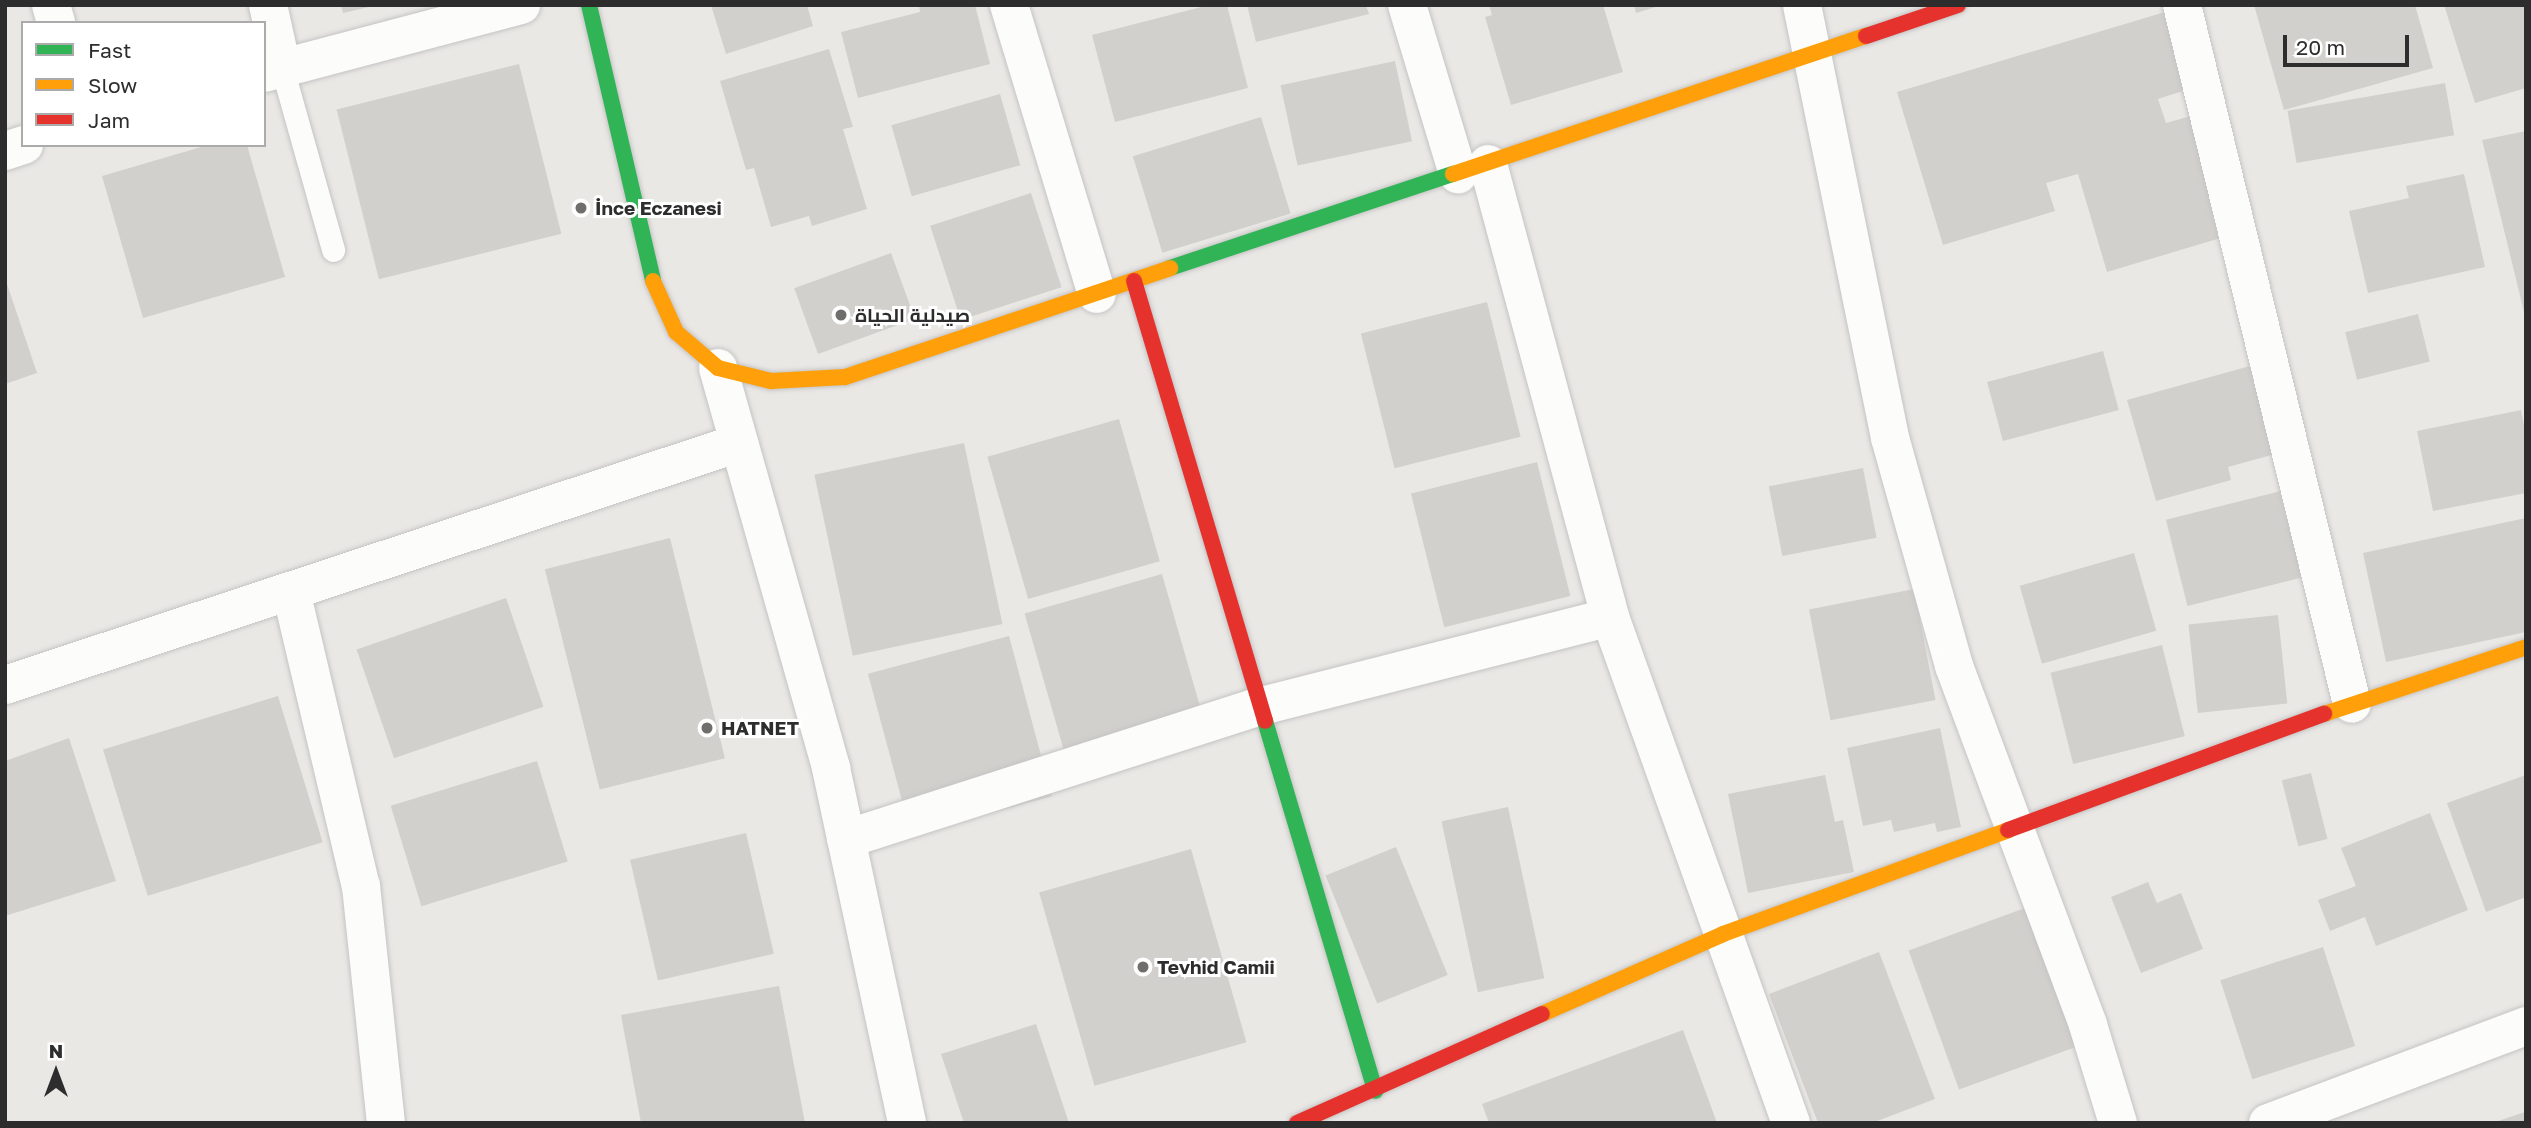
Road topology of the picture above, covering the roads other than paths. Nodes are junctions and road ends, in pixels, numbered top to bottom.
1 (268, 5) edge
2 (521, 5) edge
3 (589, 5) edge
4 (1009, 5) edge
5 (1407, 5) edge
6 (1802, 5) edge
7 (1958, 5) edge
8 (2182, 5) edge
9 (1814, 56) junction
10 (273, 70) edge
11 (1473, 169) junction
12 (333, 250) dead end
13 (1134, 281) junction
14 (1097, 294) junction
15 (718, 368) junction
16 (739, 443) junction
17 (291, 591) junction
18 (1610, 617) junction
19 (2526, 648) edge
20 (5, 685) edge
21 (2352, 704) junction
22 (1258, 707) junction
23 (2012, 829) junction
24 (846, 839) junction
25 (1723, 934) junction
26 (2526, 1026) edge
27 (1375, 1091) junction
28 (386, 1123) edge
29 (907, 1123) edge
30 (1297, 1123) edge
31 (1791, 1123) edge
32 (2118, 1123) edge
33 (2268, 1123) edge

1 - 10 street
2 - 10 street
3 - 15 street
4 - 14 street
5 - 11 street
6 - 9 street
7 - 9 street
8 - 21 street
9 - 11 street
9 - 23 street
10 - 12 lane
11 - 13 street
11 - 18 street
13 - 14 street
13 - 22 street
14 - 15 street
15 - 16 street
16 - 17 street
16 - 24 street
17 - 20 street
17 - 28 street
18 - 22 street
18 - 25 street
19 - 21 street
21 - 23 street
22 - 24 street
22 - 27 street
23 - 25 street
23 - 32 street
24 - 29 street
25 - 27 street
25 - 31 street
26 - 33 street
27 - 30 street

